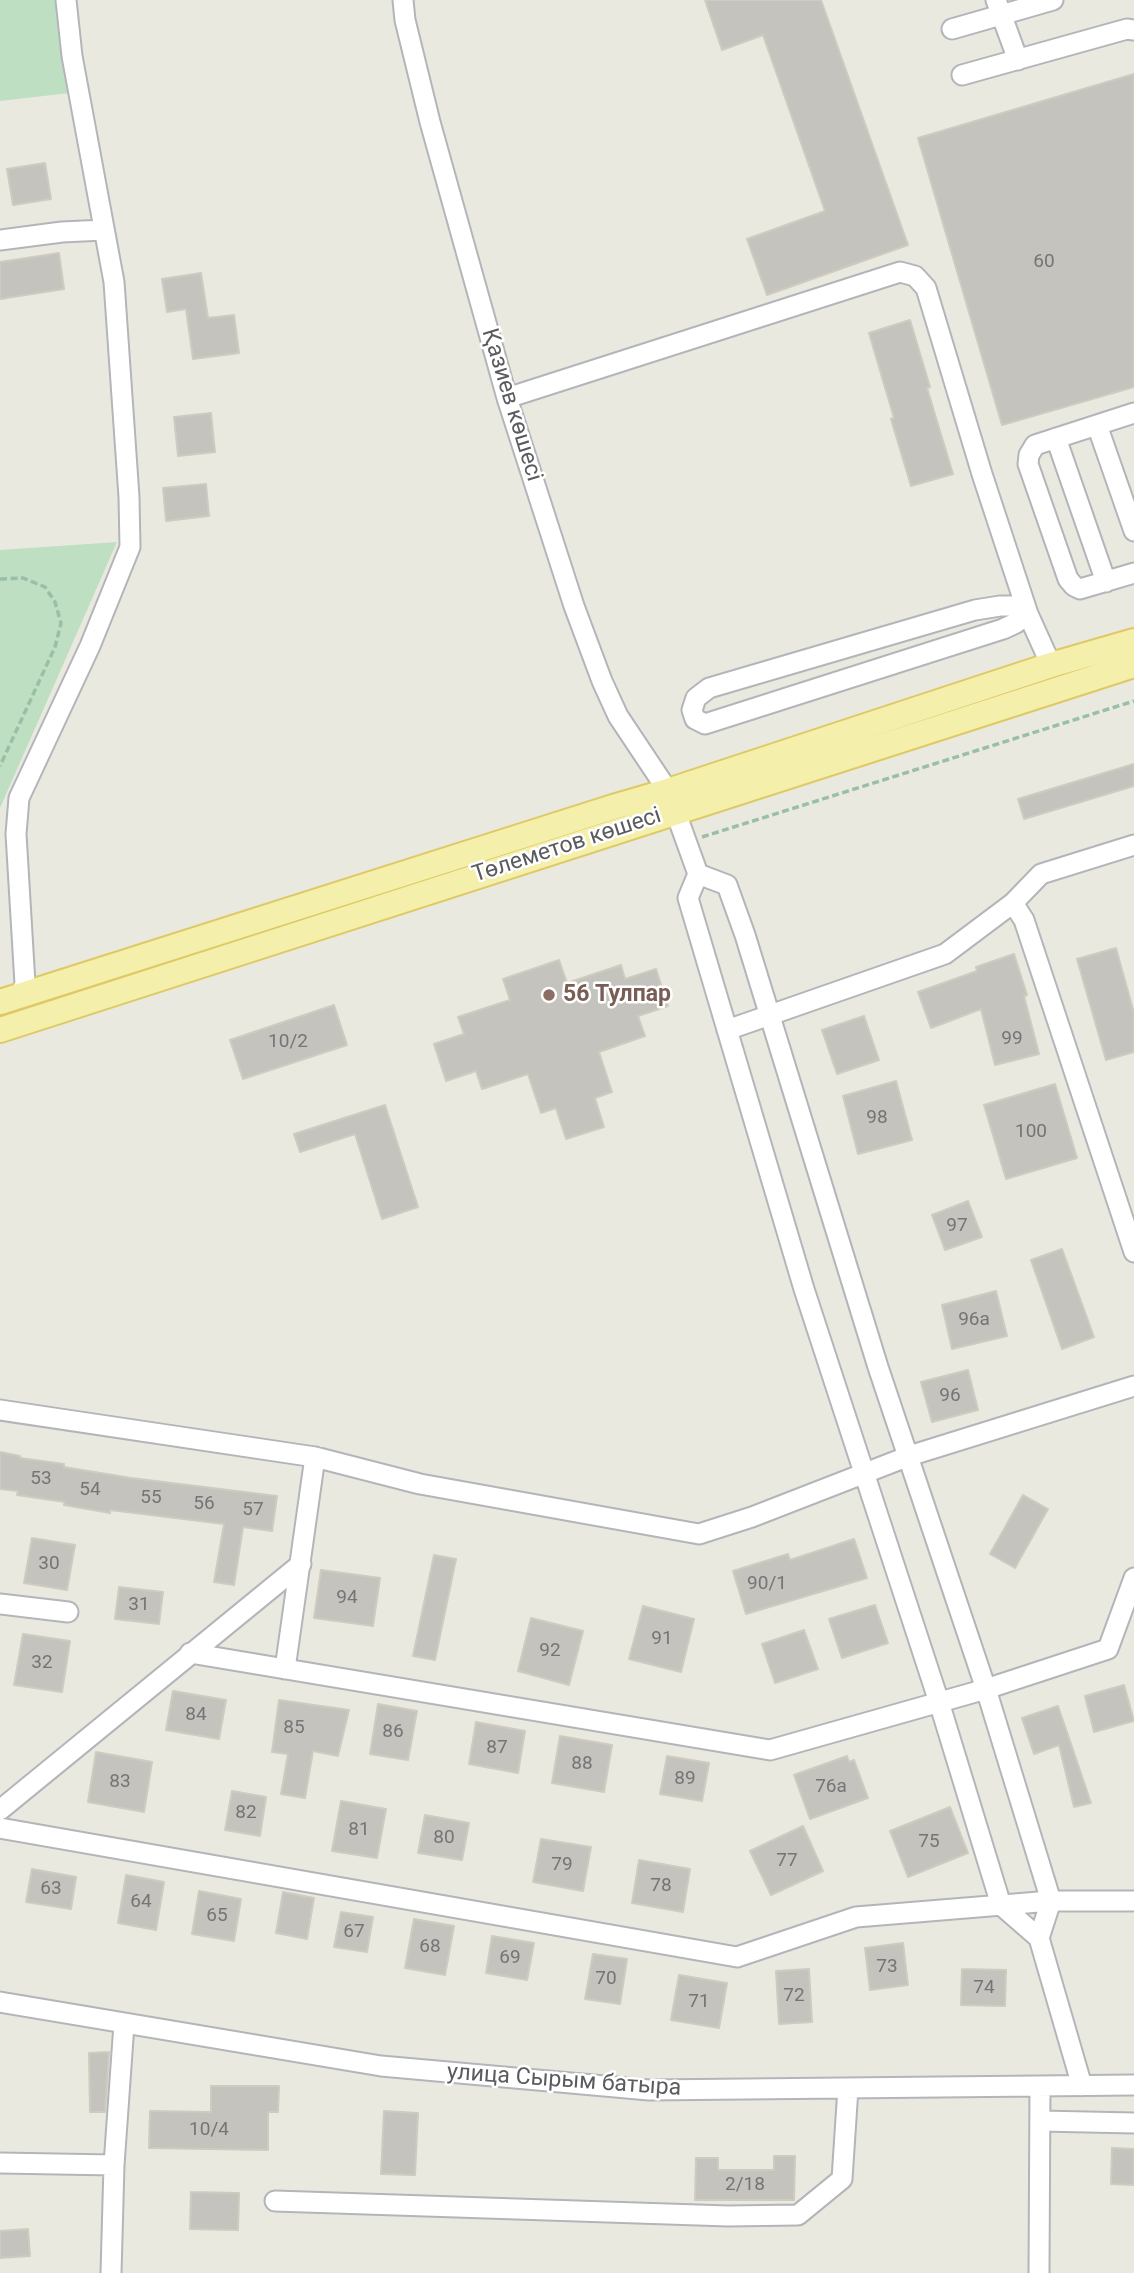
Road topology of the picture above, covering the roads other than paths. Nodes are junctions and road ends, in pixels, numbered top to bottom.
1 (66, 0) edge
2 (403, 0) edge
3 (1053, 0) edge
4 (999, 8) edge
5 (953, 29) dead end
6 (1134, 30) edge
7 (1017, 60) junction
8 (962, 75) dead end
9 (104, 230) junction
10 (0, 240) edge
11 (507, 398) junction
12 (1134, 413) edge
13 (1097, 425) junction
14 (1056, 439) junction
15 (1134, 531) edge
16 (1133, 577) edge
17 (1106, 582) junction
18 (1028, 614) junction
19 (1134, 641) edge
20 (1051, 665) junction
21 (1134, 665) edge
22 (672, 801) junction
23 (1134, 845) edge
24 (698, 874) junction
25 (336, 894) junction
26 (1013, 903) junction
27 (348, 917) junction
28 (10, 999) edge
29 (770, 1016) junction
30 (0, 1030) edge
31 (727, 1030) junction
32 (1134, 1252) edge
33 (1134, 1386) edge
34 (0, 1410) edge
35 (909, 1456) junction
36 (315, 1457) junction
37 (863, 1473) junction
38 (301, 1564) junction
39 (1134, 1578) edge
40 (0, 1604) edge
41 (68, 1612) dead end
42 (190, 1653) junction
43 (285, 1669) junction
44 (986, 1689) junction
45 (939, 1702) junction
46 (0, 1810) edge
47 (0, 1828) edge
48 (1051, 1901) junction
49 (1134, 1901) edge
50 (1001, 1905) junction
51 (1040, 1938) junction
52 (0, 2002) edge
53 (124, 2024) junction
54 (1134, 2085) edge
55 (1040, 2086) junction
56 (1082, 2086) junction
57 (848, 2088) junction
58 (1040, 2121) junction
59 (1134, 2123) edge
60 (0, 2163) edge
61 (114, 2165) junction
62 (275, 2201) dead end
63 (111, 2273) edge
64 (1039, 2273) edge

1 - 9 street
2 - 11 street, Қазиев көшесі
3 - 4 street
4 - 5 street
4 - 7 street
6 - 7 street
7 - 8 street
9 - 10 street
9 - 28 street
11 - 18 street
11 - 22 street, Қазиев көшесі
12 - 13 street
13 - 14 street
13 - 15 street
14 - 17 street
14 - 17 street
16 - 17 street
18 - 18 street
18 - 20 street
19 - 20 main road, Төлеметов көшесі
20 - 22 main road, Төлеметов көшесі
21 - 22 main road, Төлеметов көшесі
22 - 24 street, Қазиев көшесі
22 - 25 main road, Төлеметов көшесі
22 - 27 main road, Төлеметов көшесі
23 - 26 street
24 - 29 street
24 - 31 street
25 - 27 main road
25 - 28 main road, Төлеметов көшесі
26 - 29 street
26 - 32 street
27 - 30 main road, Төлеметов көшесі
29 - 31 street
29 - 35 street
31 - 37 street
33 - 35 street
34 - 36 street
35 - 37 street
35 - 44 street
36 - 37 street
36 - 38 street
37 - 45 street
38 - 42 street
38 - 43 street
39 - 44 street
40 - 41 street
42 - 43 street
42 - 46 street
43 - 45 street
44 - 45 street
44 - 48 street
45 - 50 street
47 - 50 street
48 - 49 street
48 - 50 street
48 - 51 street
50 - 51 street
51 - 56 street
52 - 53 street, улица Сырым батыра
53 - 57 street, улица Сырым батыра
53 - 61 street
54 - 56 street, улица Сырым батыра
55 - 56 street, улица Сырым батыра
55 - 57 street, улица Сырым батыра
55 - 58 street
57 - 62 street
58 - 59 street
58 - 64 street
60 - 61 street
61 - 63 street

